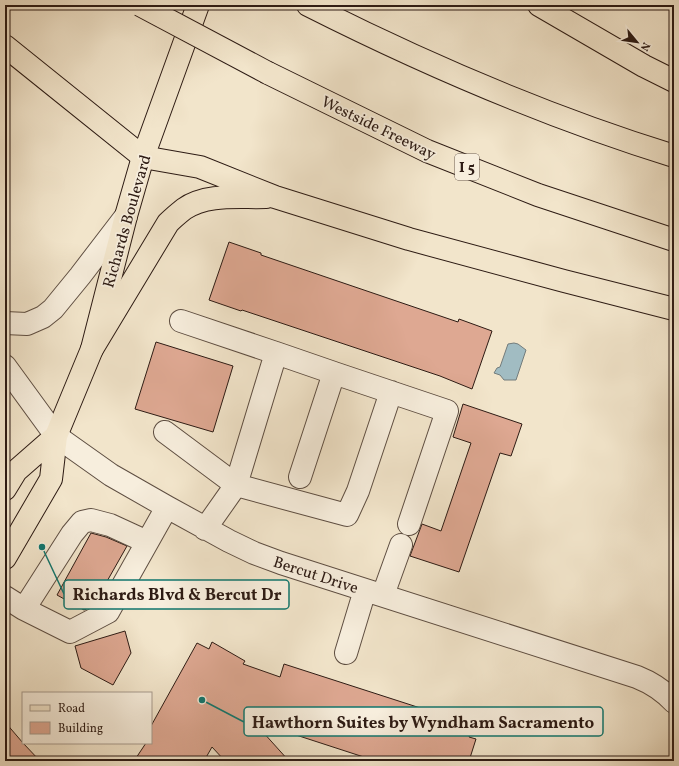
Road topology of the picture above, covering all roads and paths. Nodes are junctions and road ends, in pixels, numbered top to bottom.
1 (140, 5) edge
2 (198, 5) edge
3 (308, 5) edge
4 (539, 5) edge
5 (5, 46) edge
6 (674, 81) edge
7 (674, 156) edge
8 (143, 157) junction
9 (275, 197) junction
10 (126, 216) junction
11 (674, 240) edge
12 (674, 309) edge
13 (181, 321) dead end
14 (5, 324) edge
15 (92, 349) junction
16 (276, 353) junction
17 (5, 366) edge
18 (334, 373) junction
19 (391, 392) junction
20 (165, 432) dead end
21 (56, 436) junction
22 (300, 477) dead end
23 (236, 485) junction
24 (5, 489) edge
25 (167, 508) junction
26 (409, 524) dead end
27 (205, 529) junction
28 (147, 542) junction
29 (401, 546) dead end
30 (5, 558) edge
31 (374, 593) junction
32 (5, 597) edge
33 (24, 610) junction
34 (346, 653) dead end
35 (674, 702) edge

1 - 11 main road, Westside Freeway / I 5, bridge
2 - 8 main road, Richards Boulevard
3 - 7 main road
4 - 6 main road
5 - 8 main road
8 - 9 main road
8 - 10 main road, Richards Boulevard
9 - 12 main road
9 - 15 main road
10 - 14 street
10 - 15 main road, Richards Boulevard
13 - 16 street
15 - 21 main road, Richards Boulevard
16 - 18 street
16 - 23 street
17 - 21 street, Bercut Drive
18 - 19 street
18 - 22 street
19 - 23 street
19 - 26 street
20 - 23 street
21 - 24 main road, Richards Boulevard
21 - 25 street, Bercut Drive
21 - 30 main road, Richards Boulevard
23 - 27 street
25 - 27 street, Bercut Drive
25 - 28 street
27 - 31 street, Bercut Drive
28 - 33 street
28 - 33 street
29 - 31 street
31 - 34 street
31 - 35 street, Bercut Drive
32 - 33 street

